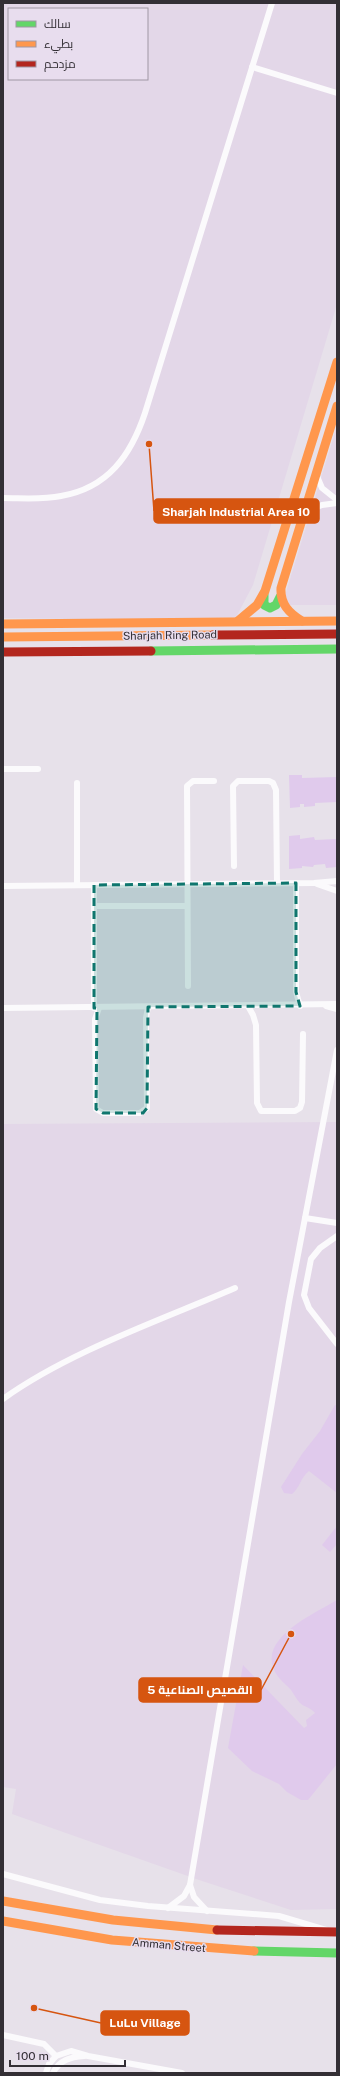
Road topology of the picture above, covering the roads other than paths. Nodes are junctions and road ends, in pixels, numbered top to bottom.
1 (272, 3) edge
2 (252, 67) junction
3 (337, 93) edge
4 (337, 362) edge
5 (337, 406) edge
6 (316, 474) junction
7 (3, 498) edge
8 (337, 502) edge
9 (304, 512) junction
10 (264, 591) junction
11 (280, 597) junction
12 (238, 621) junction
13 (303, 622) junction
14 (337, 622) edge
15 (3, 624) edge
16 (337, 634) edge
17 (3, 637) edge
18 (337, 649) edge
19 (3, 652) edge
20 (3, 769) edge
21 (38, 769) dead end
22 (214, 781) dead end
23 (77, 783) dead end
24 (234, 866) dead end
25 (337, 881) edge
26 (277, 883) junction
27 (296, 883) junction
28 (314, 883) junction
29 (187, 884) junction
30 (78, 885) junction
31 (94, 885) junction
32 (3, 886) edge
33 (337, 891) edge
34 (94, 906) junction
35 (187, 906) junction
36 (188, 986) dead end
37 (337, 1004) edge
38 (248, 1006) junction
39 (300, 1006) junction
40 (326, 1006) junction
41 (148, 1007) junction
42 (3, 1008) edge
43 (97, 1008) junction
44 (337, 1009) edge
45 (303, 1034) dead end
46 (337, 1051) edge
47 (305, 1218) junction
48 (337, 1223) edge
49 (337, 1236) edge
50 (235, 1288) dead end
51 (337, 1344) edge
52 (3, 1399) edge
53 (3, 1874) edge
54 (190, 1885) junction
55 (3, 1901) edge
56 (168, 1908) junction
57 (207, 1911) junction
58 (3, 1921) edge
59 (333, 1932) edge
60 (337, 1953) edge
61 (3, 2035) edge
62 (56, 2056) junction
63 (88, 2056) junction
64 (154, 2071) edge
65 (160, 2071) edge
66 (46, 2073) edge
67 (52, 2073) edge
68 (182, 2073) edge

1 - 2 street
2 - 3 street
2 - 7 street
4 - 10 main road
5 - 6 main road
6 - 8 street
6 - 9 main road
8 - 9 street
9 - 11 main road
10 - 11 main road
10 - 12 main road
11 - 13 main road
12 - 13 main road
12 - 15 main road
13 - 14 main road
16 - 17 main road, Sharjah Ring Road
18 - 19 main road, Sharjah Ring Road
20 - 21 street
22 - 29 street
23 - 30 street
24 - 26 street
25 - 28 street
26 - 27 street
26 - 29 street
27 - 28 street
27 - 39 street
28 - 33 street
29 - 31 street
29 - 35 street
30 - 31 street
30 - 32 street
31 - 34 street
34 - 35 street
34 - 43 street
35 - 36 street
37 - 40 street
38 - 39 street
38 - 41 street
38 - 45 street
39 - 40 street
40 - 44 street
41 - 43 street
41 - 43 street
42 - 43 street
46 - 47 street
47 - 48 street
47 - 54 street
49 - 51 street
50 - 52 street
53 - 56 street
54 - 56 street
54 - 57 street
55 - 59 main road, Amman Street
56 - 57 street
57 - 59 street
58 - 60 main road, Amman Street
61 - 62 street
62 - 63 street
62 - 66 street
63 - 64 street
63 - 67 street
64 - 65 street
65 - 68 street

